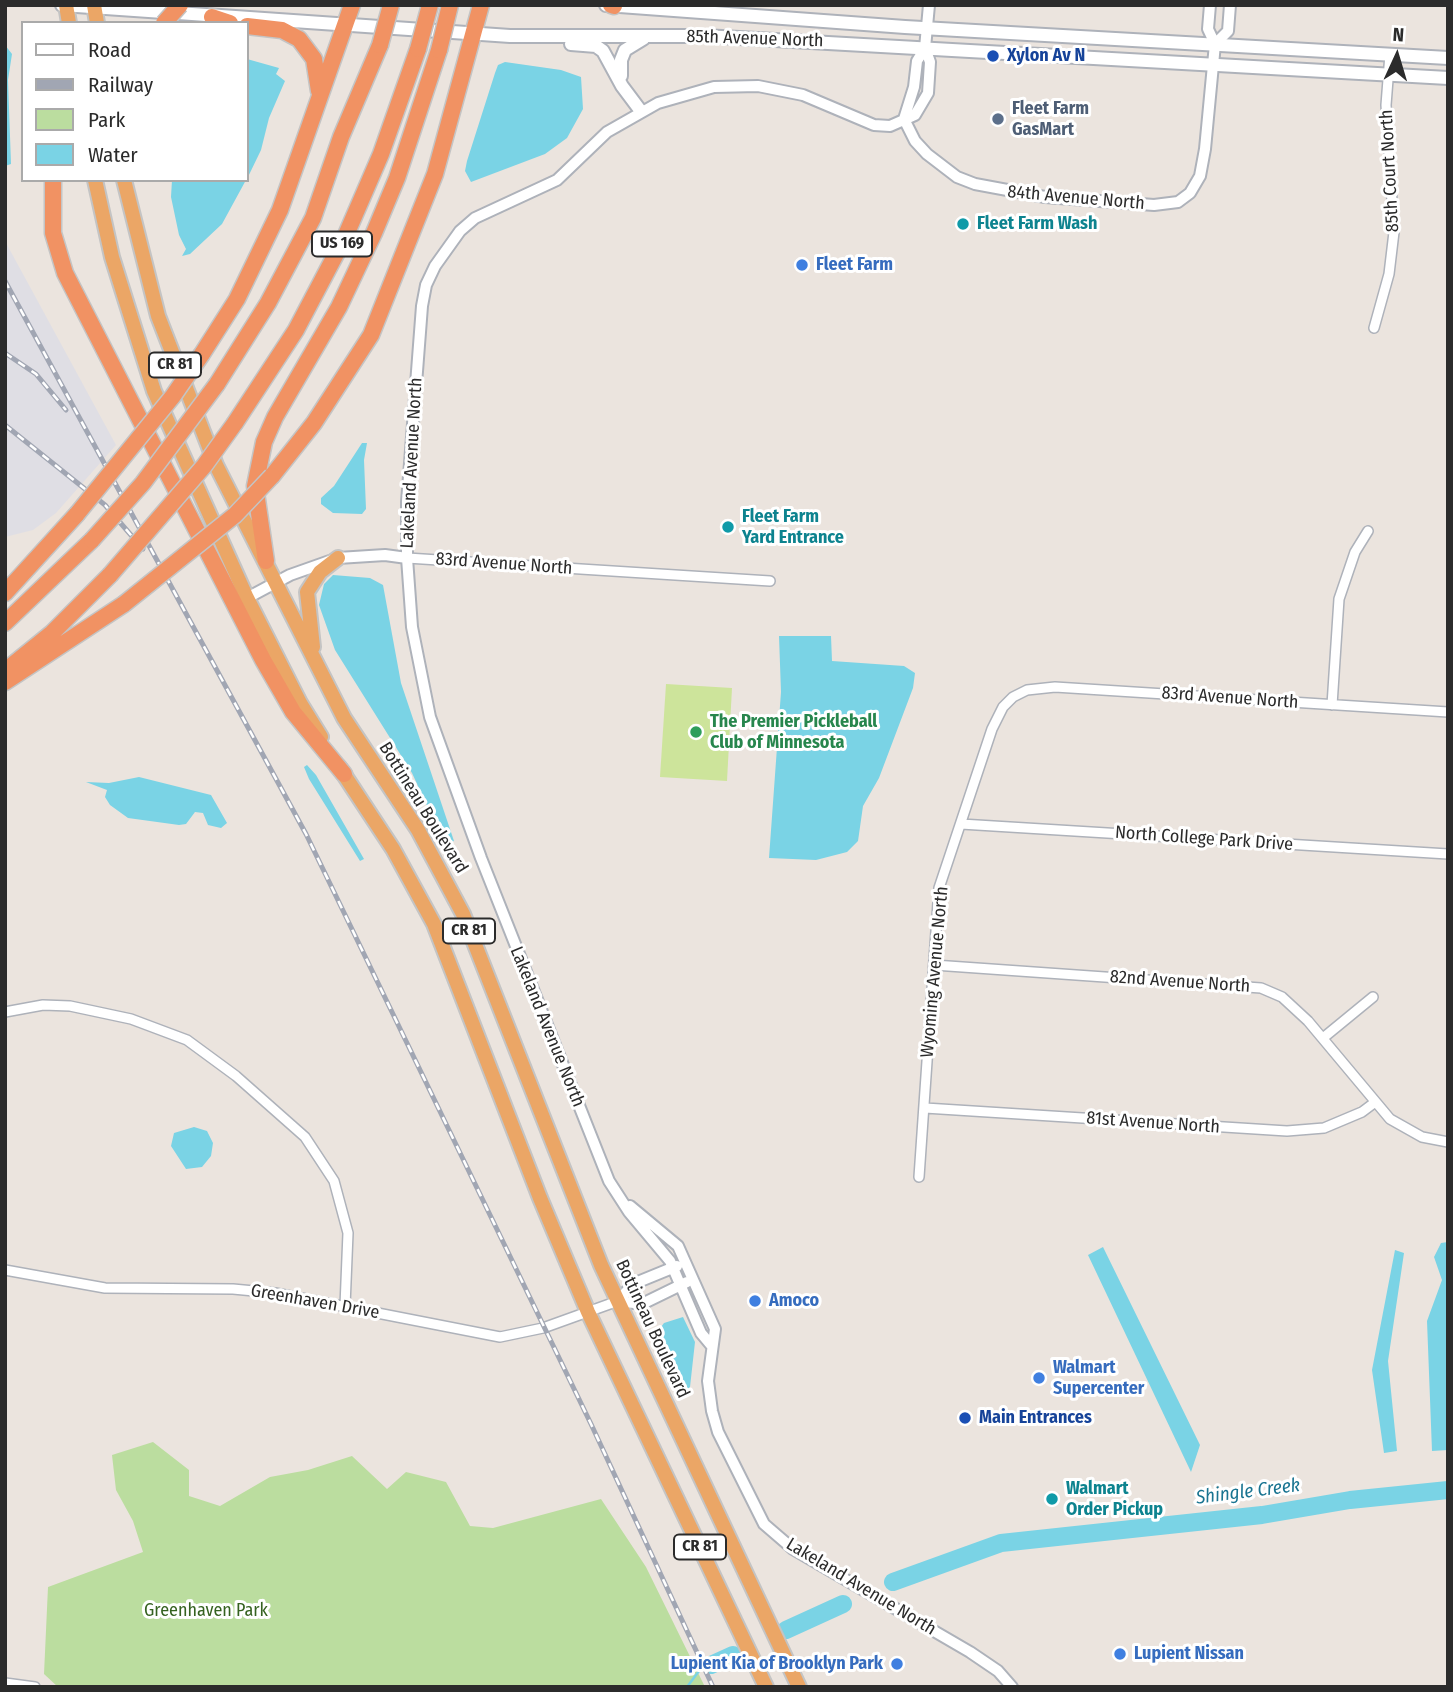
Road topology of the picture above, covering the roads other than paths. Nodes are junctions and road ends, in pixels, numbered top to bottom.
1 (65, 5) edge
2 (180, 5) edge
3 (352, 5) edge
4 (391, 5) edge
5 (429, 5) edge
6 (450, 5) edge
7 (481, 5) edge
8 (610, 5) edge
9 (929, 5) edge
10 (1210, 5) edge
11 (1230, 5) edge
12 (95, 12) edge
13 (212, 17) junction
14 (166, 21) edge
15 (224, 21) edge
16 (347, 25) junction
17 (248, 26) edge
18 (927, 28) junction
19 (476, 33) junction
20 (526, 36) junction
21 (649, 36) junction
22 (1215, 44) junction
23 (925, 48) junction
24 (1390, 54) junction
25 (1448, 58) edge
26 (1212, 64) junction
27 (1388, 75) junction
28 (1448, 78) edge
29 (622, 86) junction
30 (320, 100) junction
31 (640, 110) junction
32 (904, 120) junction
33 (95, 182) edge
34 (124, 182) edge
35 (52, 185) edge
36 (1374, 328) dead end
37 (1368, 531) dead end
38 (338, 558) junction
39 (407, 558) junction
40 (266, 561) junction
41 (770, 581) dead end
42 (275, 584) junction
43 (5, 593) edge
44 (247, 598) junction
45 (5, 623) edge
46 (315, 662) junction
47 (5, 671) edge
48 (5, 682) edge
49 (1013, 697) joint
50 (1332, 705) junction
51 (1448, 712) edge
52 (344, 774) junction
53 (961, 824) junction
54 (1448, 854) edge
55 (934, 965) junction
56 (1373, 997) dead end
57 (5, 1012) edge
58 (1323, 1038) junction
59 (1374, 1102) junction
60 (925, 1108) junction
61 (1448, 1142) edge
62 (919, 1177) dead end
63 (624, 1203) junction
64 (686, 1264) junction
65 (673, 1268) junction
66 (5, 1270) edge
67 (693, 1279) junction
68 (681, 1285) junction
69 (618, 1301) junction
70 (345, 1306) junction
71 (588, 1312) junction
72 (711, 1345) junction
73 (5, 1683) edge
74 (35, 1687) edge
75 (766, 1687) edge
76 (799, 1687) edge
77 (1012, 1687) edge

1 - 12 main road, 85th Avenue North
2 - 14 highway, bridge
3 - 16 highway
4 - 45 highway, US 169, bridge
5 - 47 highway, US 169, bridge
6 - 40 highway, bridge
7 - 19 highway
8 - 18 main road, 85th Avenue North
9 - 18 street
10 - 22 street
11 - 22 street
12 - 13 main road, 85th Avenue North
13 - 15 highway
13 - 16 main road, 85th Avenue North
16 - 19 main road, 85th Avenue North
16 - 30 highway
17 - 30 highway
18 - 22 main road, 85th Avenue North
18 - 23 street
19 - 20 main road, 85th Avenue North
19 - 48 highway, bridge
20 - 21 main road, 85th Avenue North
20 - 29 main road
21 - 23 main road, 85th Avenue North
21 - 29 main road
22 - 24 main road, 85th Avenue North
22 - 26 street
23 - 26 main road, 85th Avenue North
23 - 32 street
24 - 25 main road, 85th Avenue North
24 - 27 street, 85th Court North
26 - 27 main road, 85th Avenue North
26 - 32 street, 84th Avenue North
27 - 28 main road, 85th Avenue North
27 - 36 street, 85th Court North
29 - 31 main road
30 - 43 highway, bridge
31 - 32 street, Lakeland Avenue North
31 - 39 street, Lakeland Avenue North
33 - 44 highway, CR 81
34 - 40 highway, Bottineau Boulevard / CR 81
35 - 52 highway
37 - 50 street
38 - 39 street, 83rd Avenue North
38 - 42 street, 83rd Avenue North
38 - 46 highway
39 - 41 street, 83rd Avenue North
39 - 63 street, Lakeland Avenue North
40 - 42 highway, Bottineau Boulevard / CR 81
42 - 44 street, 83rd Avenue North
42 - 46 highway, Bottineau Boulevard / CR 81
44 - 52 highway, CR 81
46 - 69 highway, Bottineau Boulevard / CR 81
49 - 50 street, 83rd Avenue North
49 - 53 street, Wyoming Avenue North
50 - 51 street, 83rd Avenue North
52 - 71 highway, CR 81
53 - 54 street, North College Park Drive
53 - 55 street, Wyoming Avenue North
55 - 58 street, 82nd Avenue North
55 - 60 street, Wyoming Avenue North
56 - 58 street
57 - 70 street
58 - 59 street, 82nd Avenue North
59 - 60 street, 81st Avenue North
59 - 61 street, 82nd Avenue North
60 - 62 street, Wyoming Avenue North
63 - 64 street, Lakeland Avenue North
63 - 65 street, Lakeland Avenue North
64 - 65 street
64 - 67 street, Lakeland Avenue North
65 - 68 street, Lakeland Avenue North
65 - 69 street
66 - 70 street, Greenhaven Drive
67 - 68 street
67 - 72 street, Lakeland Avenue North
68 - 69 street
68 - 72 street, Lakeland Avenue North
69 - 71 street, Greenhaven Drive
69 - 76 highway, Bottineau Boulevard / CR 81
70 - 71 street, Greenhaven Drive
71 - 75 highway, CR 81
72 - 77 street, Lakeland Avenue North
73 - 74 street

